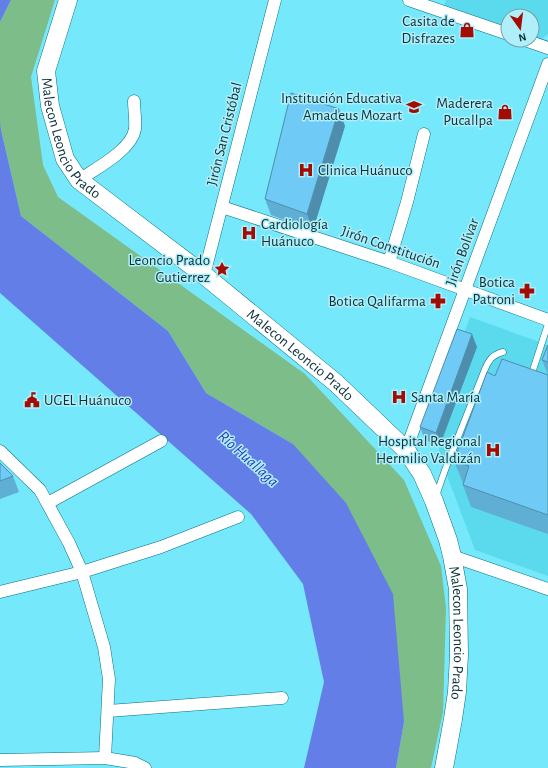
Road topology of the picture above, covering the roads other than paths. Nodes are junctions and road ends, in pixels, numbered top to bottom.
1 (68, 0) edge
2 (275, 0) edge
3 (409, 0) edge
4 (500, 31) edge
5 (548, 64) edge
6 (134, 101) dead end
7 (424, 134) dead end
8 (79, 180) junction
9 (222, 207) junction
10 (389, 262) junction
11 (204, 275) junction
12 (465, 291) junction
13 (548, 320) edge
14 (548, 324) edge
15 (503, 352) dead end
16 (532, 370) edge
17 (161, 441) dead end
18 (406, 450) junction
19 (0, 451) edge
20 (434, 501) junction
21 (48, 503) junction
22 (238, 518) dead end
23 (452, 556) junction
24 (82, 572) junction
25 (548, 589) edge
26 (0, 592) edge
27 (282, 698) dead end
28 (108, 711) junction
29 (105, 758) junction
30 (0, 760) edge
31 (145, 768) edge
32 (444, 768) edge

1 - 8 main road, Malecon Leoncio Prado
2 - 9 street, Jirón San Cristóbal
3 - 4 street
5 - 12 street, Jirón Bolívar
6 - 8 street
7 - 10 street
8 - 11 main road, Malecon Leoncio Prado
9 - 10 street, Jirón Constitución
9 - 11 street, Jirón San Cristóbal
10 - 12 street, Jirón Constitución
11 - 18 main road, Malecon Leoncio Prado
12 - 13 street, Jirón Constitución
12 - 18 street, Jirón Bolívar
14 - 16 lane
15 - 20 lane
17 - 21 street
18 - 20 main road, Malecon Leoncio Prado
19 - 21 street
20 - 23 main road, Malecon Leoncio Prado
21 - 24 street
22 - 24 street
23 - 25 street
23 - 32 main road, Malecon Leoncio Prado
24 - 26 street
24 - 28 street
27 - 28 street
28 - 29 street
29 - 30 street
29 - 31 street

